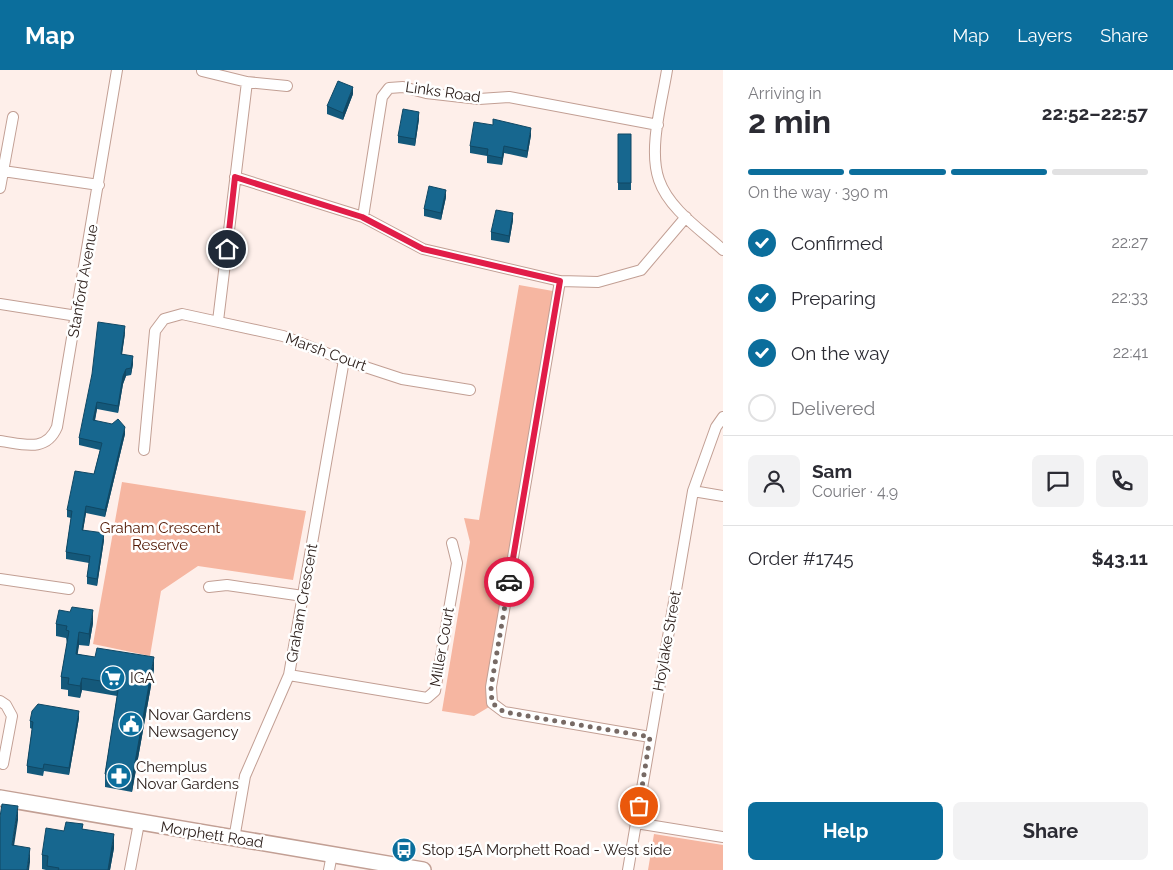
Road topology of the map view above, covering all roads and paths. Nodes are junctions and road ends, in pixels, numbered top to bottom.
1 (117, 70) edge
2 (668, 70) edge
3 (202, 71) edge
4 (247, 82) junction
5 (286, 86) dead end
6 (13, 117) dead end
7 (658, 125) junction
8 (3, 171) junction
9 (235, 177) junction
10 (99, 185) junction
11 (0, 188) edge
12 (362, 217) junction
13 (686, 217) junction
14 (723, 250) edge
15 (560, 281) junction
16 (0, 304) edge
17 (77, 316) junction
18 (218, 321) junction
19 (344, 360) junction
20 (470, 390) dead end
21 (723, 417) edge
22 (0, 441) edge
23 (144, 450) dead end
24 (693, 491) junction
25 (723, 496) edge
26 (452, 543) dead end
27 (0, 579) edge
28 (209, 587) dead end
29 (69, 589) dead end
30 (303, 596) junction
31 (289, 675) junction
32 (0, 701) edge
33 (650, 737) junction
34 (3, 764) dead end
35 (0, 798) edge
36 (139, 823) junction
37 (636, 823) junction
38 (723, 838) edge
39 (234, 839) junction
40 (332, 854) junction
41 (130, 870) edge
42 (329, 870) edge
43 (423, 870) edge
44 (628, 870) edge

1 - 10 street, Stanford Avenue
2 - 7 street
3 - 4 street
4 - 5 street
4 - 9 street
6 - 8 street
7 - 12 street, Links Road
7 - 13 street
8 - 10 street
8 - 11 street
9 - 12 street
9 - 18 street
10 - 17 street, Stanford Avenue
12 - 15 street
13 - 14 street
13 - 15 street
15 - 33 street
16 - 17 street
17 - 22 street, Stanford Avenue
18 - 19 street, Marsh Court
18 - 23 street, Marsh Court
19 - 20 street, Marsh Court
19 - 30 street, Graham Crescent
21 - 24 street, Hoylake Street
24 - 25 street
24 - 33 street, Hoylake Street
26 - 31 street, Miller Court
27 - 29 street
28 - 30 street
30 - 31 street, Graham Crescent
31 - 39 street, Graham Crescent
32 - 34 street
33 - 37 street, Hoylake Street
35 - 36 street, Morphett Road
36 - 39 street, Morphett Road
36 - 41 street
37 - 38 street
37 - 44 street, Hoylake Street
39 - 40 street, Morphett Road
40 - 42 street
40 - 43 street, Morphett Road

